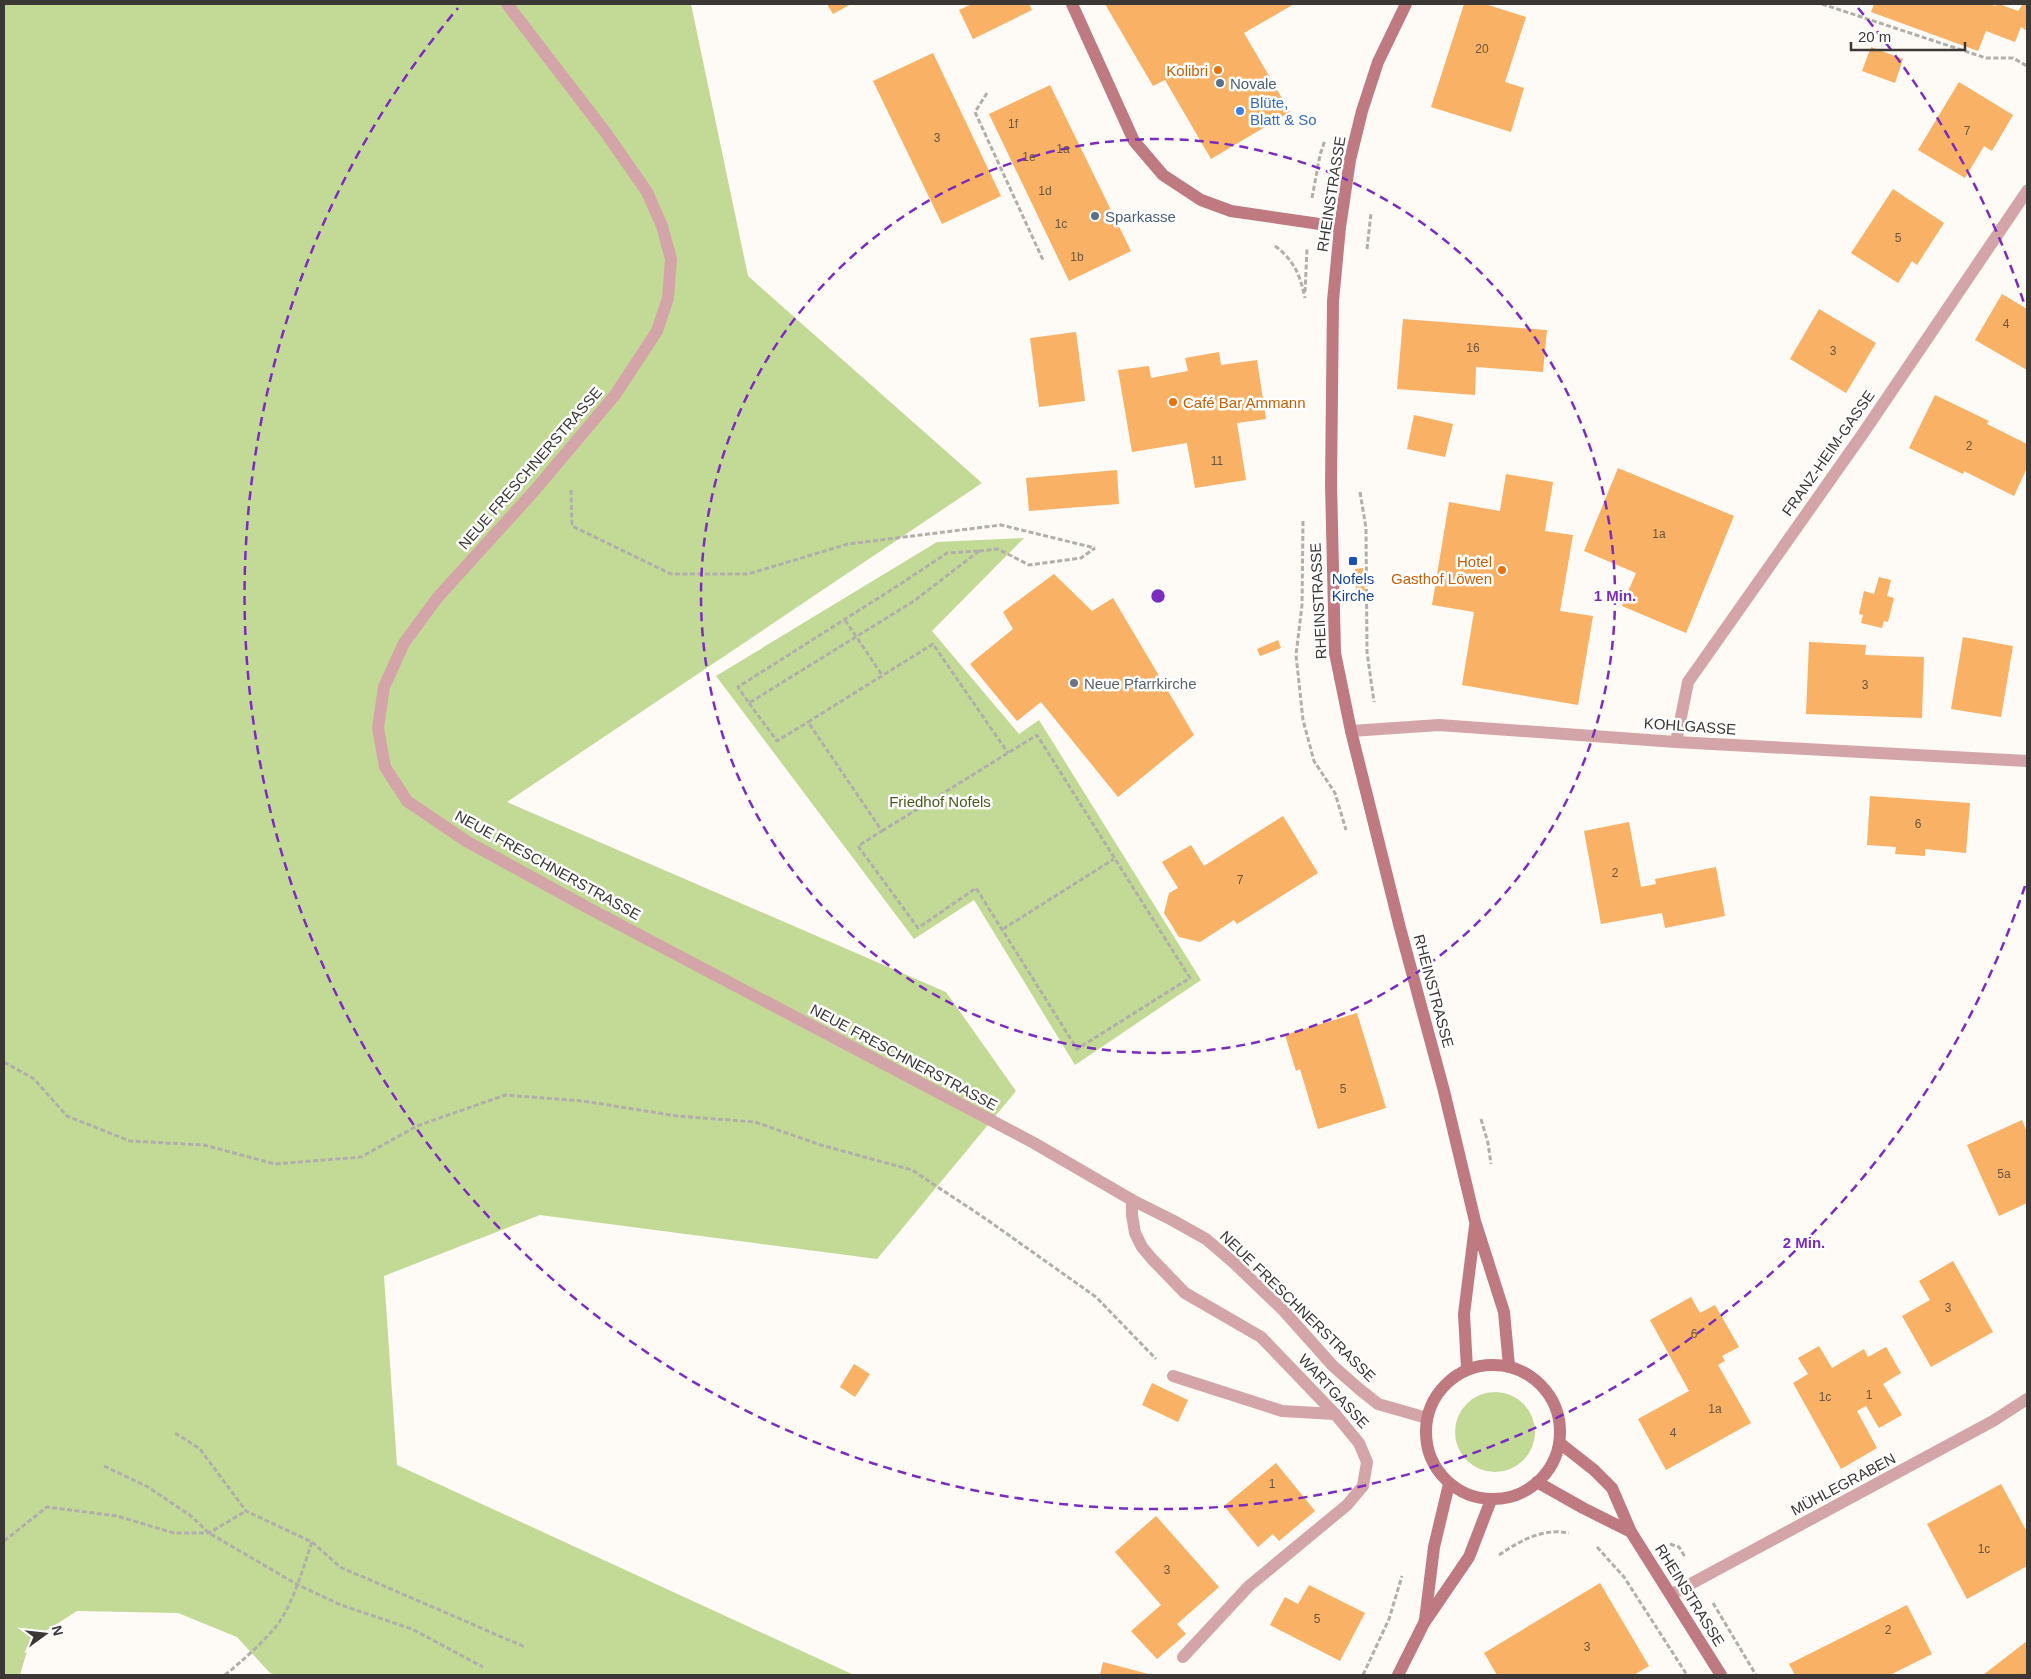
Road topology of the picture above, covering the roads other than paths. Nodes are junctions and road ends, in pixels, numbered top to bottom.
1 (507, 4) edge
2 (1072, 4) edge
3 (1406, 4) edge
4 (2027, 191) edge
5 (1340, 227) junction
6 (1351, 730) junction
7 (1676, 742) junction
8 (2027, 761) edge
9 (1132, 1200) junction
10 (1475, 1221) junction
11 (1509, 1366) junction
12 (1467, 1370) junction
13 (1173, 1376) road end
14 (2027, 1399) edge
15 (1335, 1414) junction
16 (1427, 1418) junction
17 (1561, 1444) junction
18 (1537, 1482) junction
19 (1450, 1484) junction
20 (1490, 1500) junction
21 (1631, 1532) junction
22 (1672, 1594) junction
23 (1424, 1623) junction
24 (1183, 1657) dead end
25 (1398, 1675) edge
26 (1721, 1675) edge

1 - 9 street, NEUE FRESCHNERSTRASSE
2 - 5 main road
3 - 5 main road, RHEINSTRASSE
4 - 7 street, FRANZ-HEIM-GASSE
5 - 6 main road, RHEINSTRASSE
6 - 7 street, KOHLGASSE
6 - 10 main road, RHEINSTRASSE
7 - 8 street, KOHLGASSE
9 - 15 street, WARTGASSE
9 - 16 street, NEUE FRESCHNERSTRASSE
10 - 11 main road, RHEINSTRASSE
10 - 12 main road, RHEINSTRASSE
11 - 12 main road
11 - 17 main road
12 - 16 main road
13 - 15 street
14 - 22 street, MÜHLEGRABEN
15 - 24 street, WARTGASSE
16 - 19 main road
17 - 18 main road
17 - 21 main road, RHEINSTRASSE
18 - 20 main road
18 - 21 main road, RHEINSTRASSE
19 - 20 main road
19 - 23 main road
20 - 23 main road
21 - 22 main road, RHEINSTRASSE
22 - 26 main road, RHEINSTRASSE
23 - 25 main road

